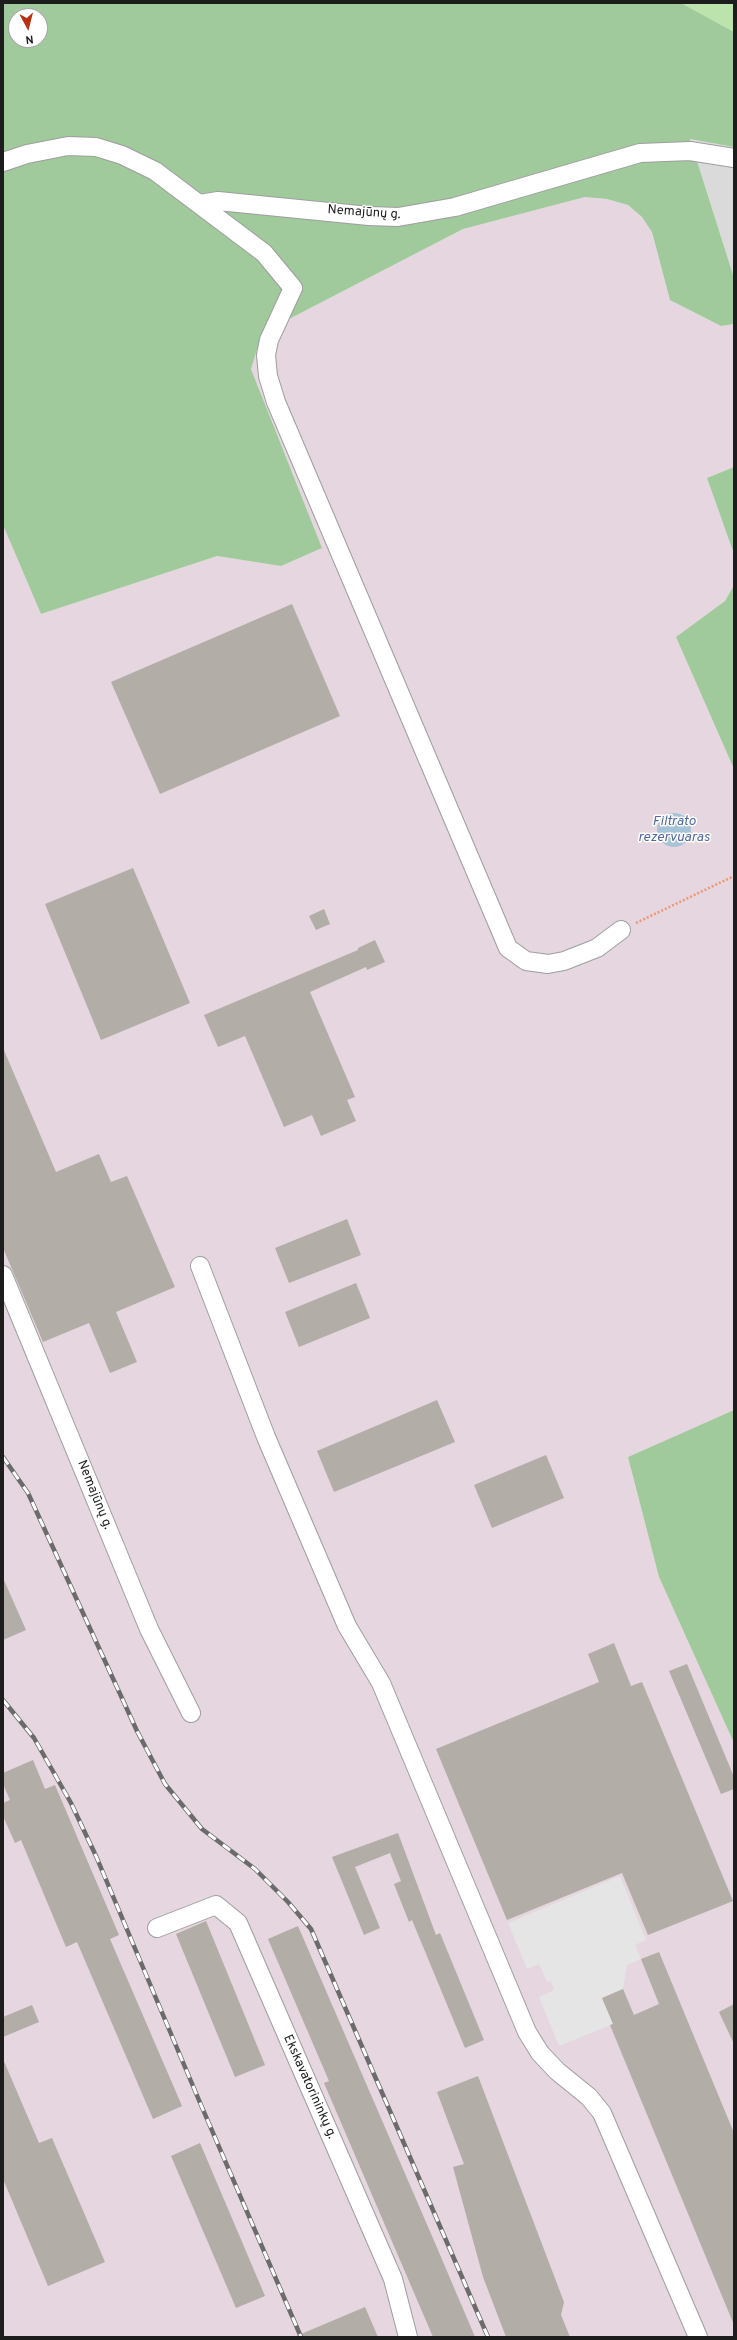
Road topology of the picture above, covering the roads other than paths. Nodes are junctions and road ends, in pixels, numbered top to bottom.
1 (734, 158) edge
2 (3, 162) edge
3 (200, 204) junction
4 (621, 930) road end
5 (200, 1266) dead end
6 (3, 1275) edge
7 (191, 1713) dead end
8 (158, 1928) dead end
9 (408, 2337) edge
10 (698, 2337) edge

1 - 3 street, Nemajūnų g.
2 - 3 street
3 - 4 street
5 - 10 street
6 - 7 street, Nemajūnų g.
8 - 9 street, Ekskavatorininkų g.

